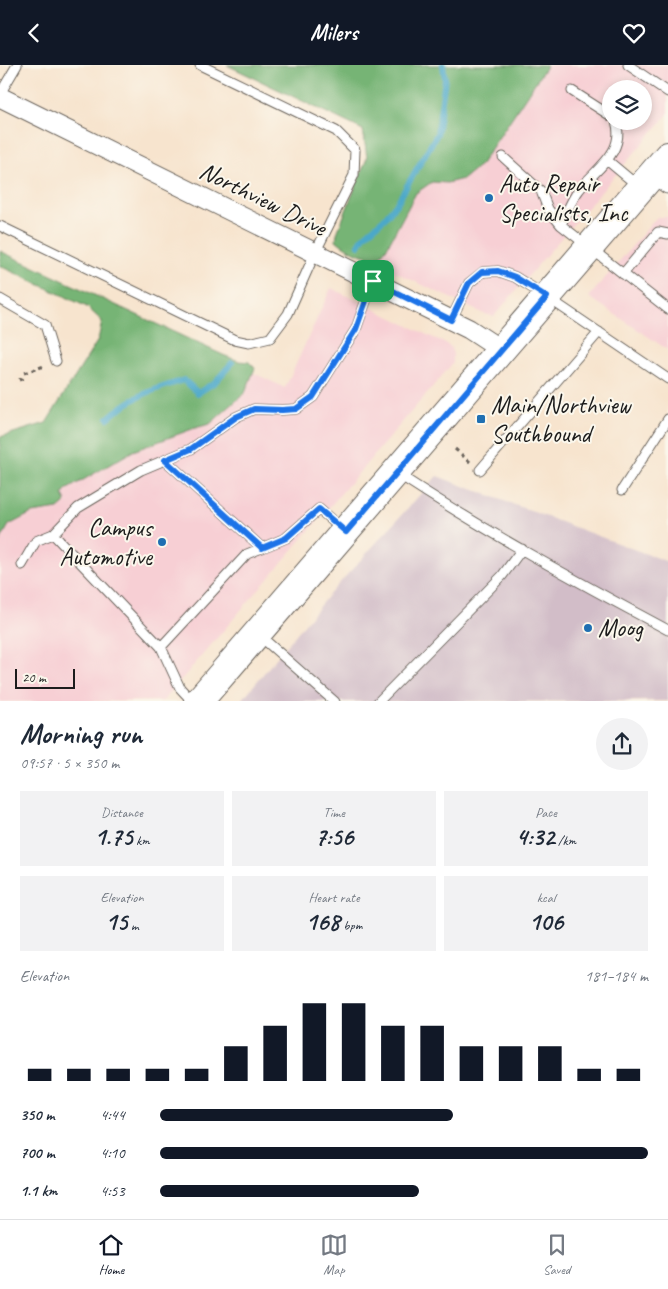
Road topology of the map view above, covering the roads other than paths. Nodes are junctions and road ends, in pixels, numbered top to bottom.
1 (16, 65) edge
2 (200, 65) edge
3 (628, 65) edge
4 (572, 91) dead end
5 (668, 92) edge
6 (0, 95) edge
7 (602, 110) edge
8 (618, 130) edge
9 (503, 157) dead end
10 (608, 161) junction
11 (658, 175) edge
12 (561, 225) junction
13 (0, 226) edge
14 (668, 234) edge
15 (589, 248) junction
16 (315, 253) junction
17 (623, 274) junction
18 (373, 281) junction
19 (547, 297) junction
20 (0, 299) edge
21 (668, 309) edge
22 (451, 320) junction
23 (599, 332) junction
24 (501, 351) junction
25 (56, 361) road end
26 (668, 379) edge
27 (668, 419) edge
28 (165, 460) junction
29 (480, 470) road end
30 (396, 473) junction
31 (622, 490) dead end
32 (346, 532) junction
33 (53, 534) junction
34 (262, 548) junction
35 (522, 549) junction
36 (22, 565) dead end
37 (668, 630) edge
38 (257, 633) junction
39 (161, 647) junction
40 (193, 701) edge
41 (198, 701) edge
42 (335, 701) edge
43 (378, 701) edge

1 - 6 lane
2 - 16 lane
3 - 5 lane
4 - 7 lane
6 - 16 street, Northview Drive
8 - 10 lane
9 - 12 lane
10 - 11 lane
10 - 12 lane
11 - 15 main road
12 - 15 lane
13 - 16 lane
14 - 17 lane
15 - 17 lane
15 - 19 main road
16 - 18 street, Northview Drive
17 - 21 lane
18 - 22 street, Northview Drive
18 - 28 lane
19 - 22 lane
19 - 23 lane
19 - 24 main road
20 - 25 lane
22 - 24 street, Northview Drive
23 - 26 lane
23 - 29 lane
24 - 30 main road
27 - 31 lane
28 - 33 lane
28 - 34 lane
30 - 32 main road
30 - 35 lane
32 - 34 lane
32 - 38 main road
33 - 36 lane
33 - 39 lane
34 - 39 lane
35 - 37 lane
35 - 43 lane
38 - 41 main road
38 - 42 lane
39 - 40 lane

